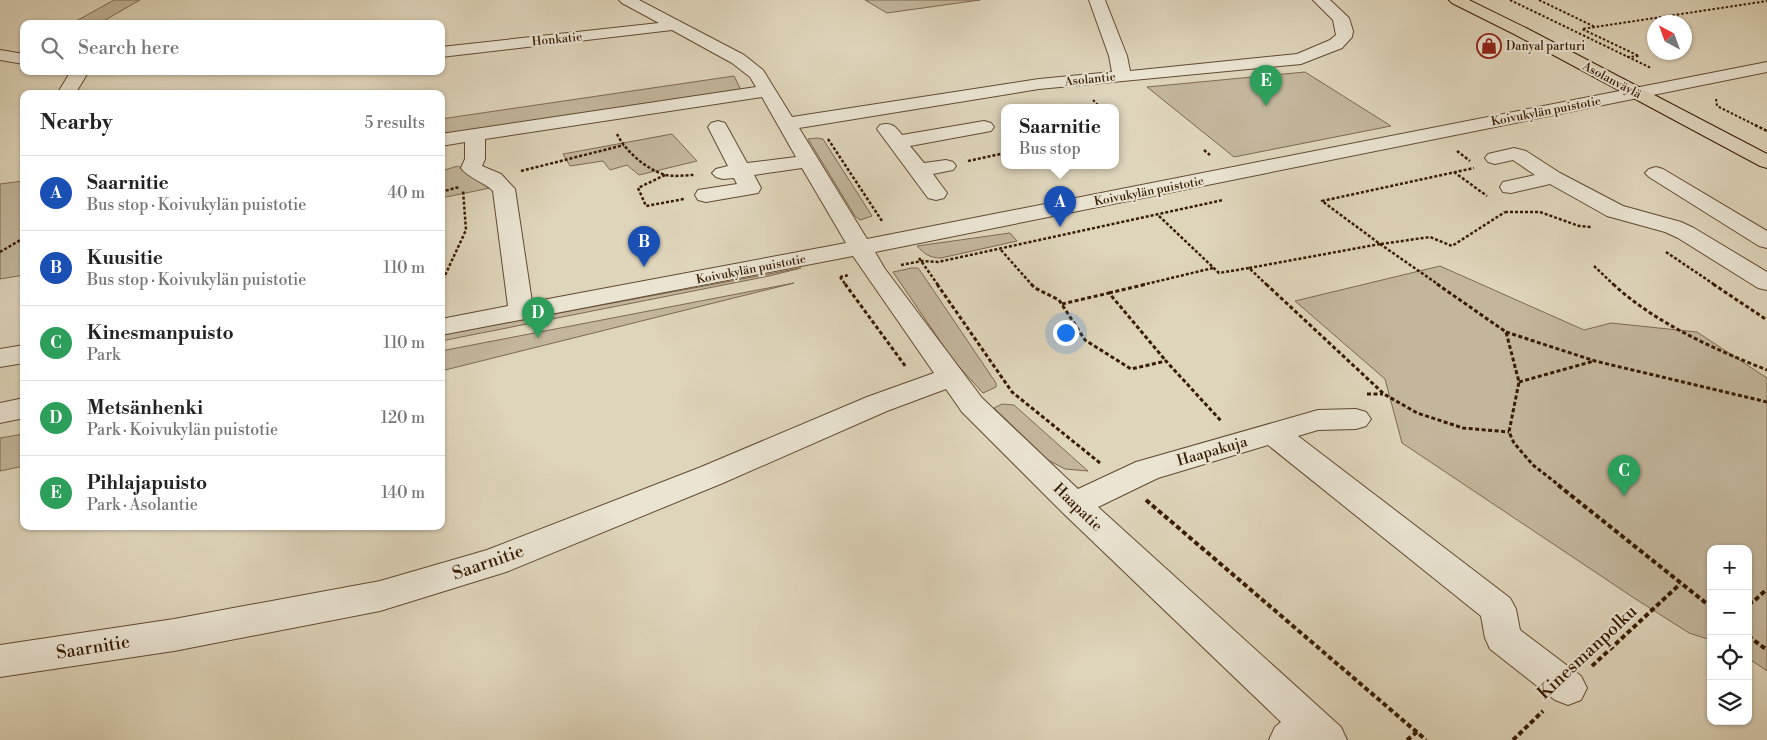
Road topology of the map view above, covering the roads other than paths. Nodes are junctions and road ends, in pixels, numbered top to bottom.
1 (627, 0) edge
2 (1098, 0) edge
3 (1321, 0) edge
4 (1457, 0) edge
5 (1481, 0) edge
6 (673, 25) junction
7 (445, 52) edge
8 (0, 55) edge
9 (20, 58) edge
10 (1767, 67) edge
11 (78, 75) edge
12 (1122, 76) junction
13 (1656, 88) junction
14 (68, 90) edge
15 (767, 91) junction
16 (1636, 93) junction
17 (787, 124) junction
18 (718, 127) dead end
19 (984, 127) dead end
20 (474, 135) junction
21 (445, 139) edge
22 (1767, 145) edge
23 (1495, 158) dead end
24 (809, 161) junction
25 (1767, 162) edge
26 (946, 166) road end
27 (918, 170) junction
28 (740, 171) junction
29 (1656, 173) dead end
30 (714, 175) road end
31 (1553, 178) junction
32 (1511, 187) dead end
33 (936, 193) dead end
34 (706, 195) road end
35 (1767, 241) edge
36 (860, 248) junction
37 (1767, 283) edge
38 (521, 312) junction
39 (445, 326) edge
40 (20, 355) edge
41 (0, 358) edge
42 (951, 377) junction
43 (20, 409) edge
44 (0, 413) edge
45 (1356, 419) dead end
46 (1272, 433) junction
47 (1074, 504) junction
48 (0, 661) edge
49 (1568, 688) road end
50 (1308, 734) edge

1 - 6 street, Haapatie
2 - 12 street
3 - 12 street, Asolantie
4 - 16 main road, Asolanväylä
5 - 13 main road, Asolanväylä
6 - 7 street, Honkatie
6 - 15 street, Haapatie
8 - 9 street
10 - 13 street, Koivukylän puistotie
11 - 14 street
12 - 17 street, Asolantie
13 - 16 street, Koivukylän puistotie
13 - 22 main road, Asolanväylä
15 - 17 street, Haapatie
15 - 20 street
16 - 25 main road, Asolanväylä
16 - 36 street, Koivukylän puistotie
17 - 24 street, Haapatie
18 - 28 street
19 - 27 street
20 - 21 street
20 - 38 street
23 - 31 street
24 - 28 street
24 - 36 street, Haapatie
26 - 27 street
27 - 33 street
28 - 30 street
28 - 34 street
29 - 35 street
31 - 32 street
31 - 37 street
36 - 38 street, Koivukylän puistotie
36 - 42 street, Haapatie
38 - 39 street, Koivukylän puistotie
40 - 41 street
42 - 47 street, Haapatie
42 - 48 street, Saarnitie
43 - 44 street
45 - 46 street, Haapakuja
46 - 47 street, Haapakuja
46 - 49 street
47 - 50 street, Haapatie

